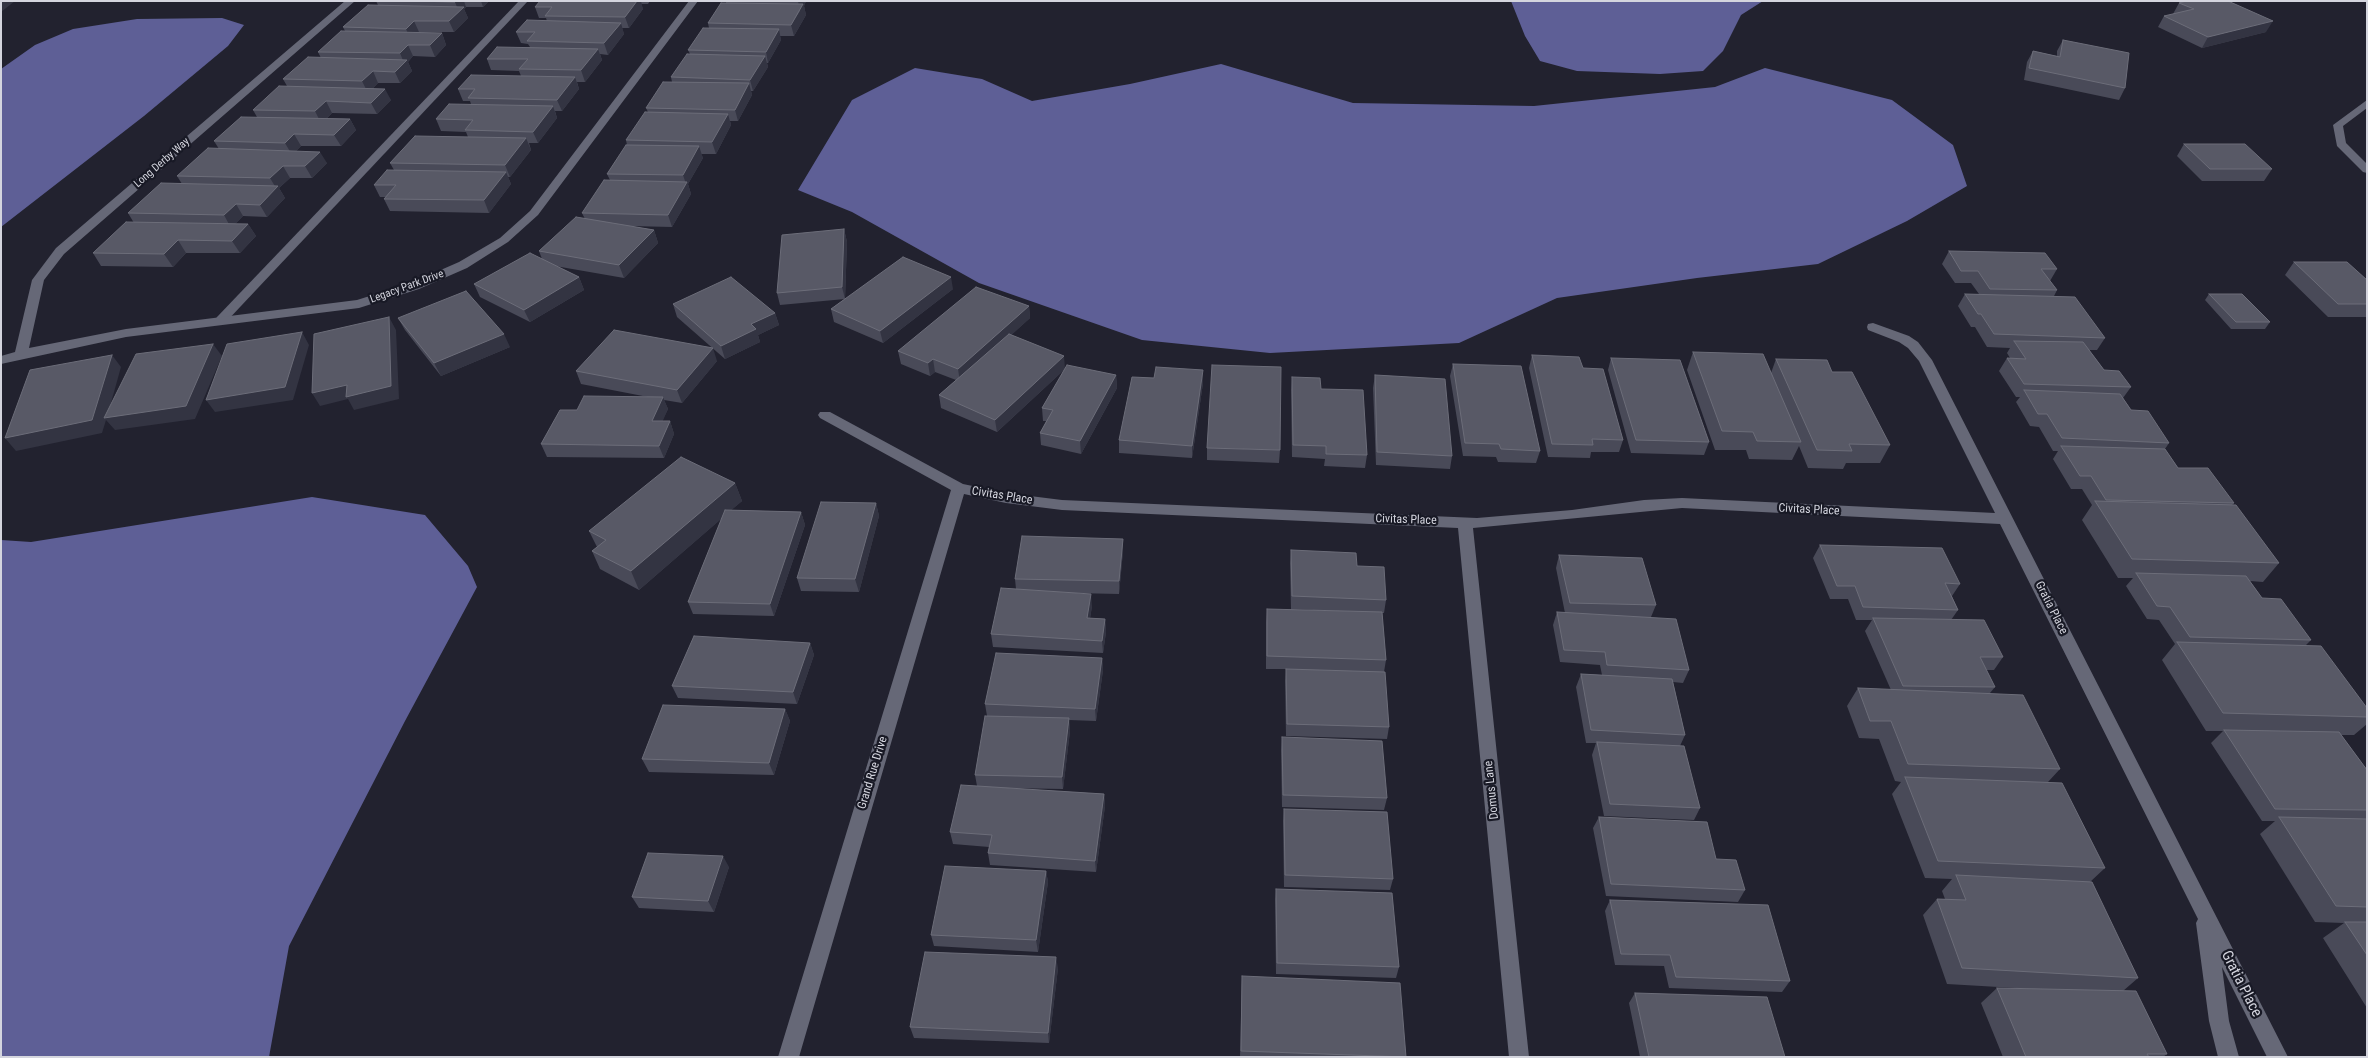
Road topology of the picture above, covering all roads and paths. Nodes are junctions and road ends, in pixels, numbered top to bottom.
1 (351, 1) edge
2 (524, 1) edge
3 (694, 1) edge
4 (2367, 103) edge
5 (2367, 170) edge
6 (221, 320) junction
7 (1873, 327) dead end
8 (20, 354) junction
9 (1, 360) edge
10 (825, 415) dead end
11 (959, 488) junction
12 (2006, 519) junction
13 (1465, 523) junction
14 (2204, 912) junction
15 (788, 1057) edge
16 (1520, 1057) edge
17 (2229, 1057) edge
18 (2278, 1057) edge

1 - 8 street, Long Derby Way
2 - 6 street
3 - 6 street, Legacy Park Drive
4 - 5 street
6 - 8 street, Legacy Park Drive
7 - 12 street, Gratia Place
8 - 9 street, Legacy Park Drive
10 - 11 street, Civitas Place
11 - 13 street, Civitas Place
11 - 15 street, Grand Rue Drive
12 - 13 street, Civitas Place
12 - 14 street, Gratia Place
13 - 16 street, Domus Lane
14 - 17 street, Gratia Place
14 - 18 street, Gratia Place

